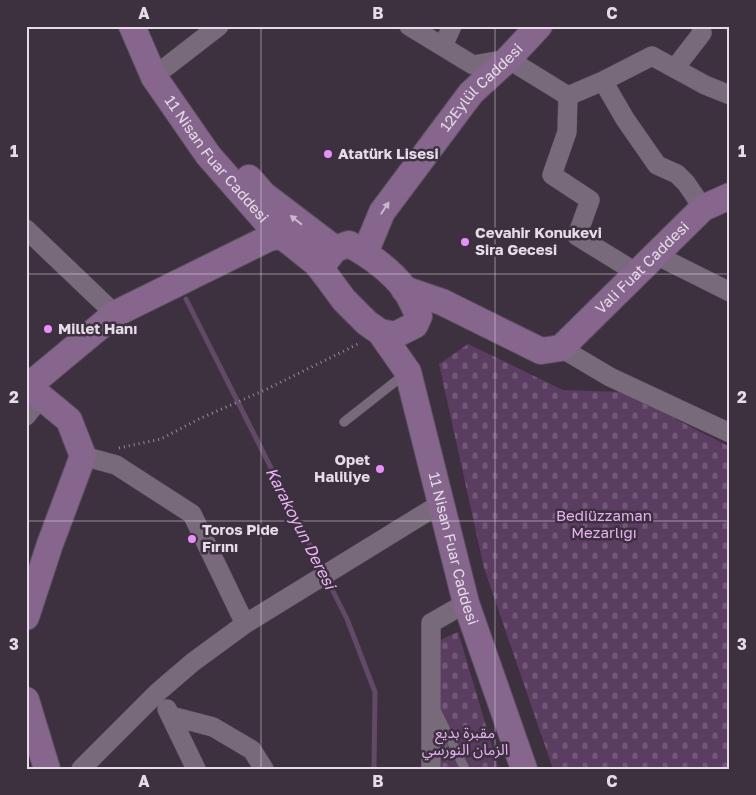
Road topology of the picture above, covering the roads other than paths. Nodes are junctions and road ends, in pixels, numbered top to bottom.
1 (132, 26) edge
2 (148, 26) edge
3 (219, 26) edge
4 (410, 26) edge
5 (452, 26) edge
6 (538, 26) edge
7 (701, 26) edge
8 (443, 46) junction
9 (508, 59) junction
10 (166, 67) junction
11 (675, 68) junction
12 (603, 81) junction
13 (730, 95) edge
14 (568, 96) junction
15 (730, 196) edge
16 (703, 208) junction
17 (26, 229) edge
18 (281, 236) junction
19 (335, 249) junction
20 (365, 253) junction
21 (656, 255) junction
22 (324, 273) junction
23 (637, 273) junction
24 (404, 289) junction
25 (730, 292) edge
26 (115, 314) junction
27 (415, 325) junction
28 (380, 332) junction
29 (561, 348) junction
30 (408, 372) junction
31 (30, 397) edge
32 (344, 422) dead end
33 (730, 433) edge
34 (83, 456) junction
35 (440, 504) junction
36 (466, 603) junction
37 (26, 617) edge
38 (245, 624) junction
39 (158, 692) junction
40 (432, 700) junction
41 (27, 705) edge
42 (171, 716) junction
43 (47, 769) edge
44 (81, 769) edge
45 (196, 769) edge
46 (264, 769) edge
47 (431, 769) edge
48 (465, 769) edge
49 (524, 769) edge

1 - 18 main road, 11 Nisan Fuar Caddesi
2 - 10 main road, 11 Nisan Fuar Caddesi
3 - 10 street
4 - 8 street
5 - 8 street
6 - 9 main road, 12Eylül Caddesi
7 - 11 street
8 - 9 street
9 - 14 street
20 -> 9 main road, 12Eylül Caddesi
19 -> 10 main road, 11 Nisan Fuar Caddesi
11 - 12 street
11 - 13 street
12 - 14 street
12 - 16 street
14 - 23 street
15 - 16 main road, Vali Fuat Caddesi
16 - 21 main road, Vali Fuat Caddesi
17 - 26 street
18 - 22 main road, 11 Nisan Fuar Caddesi
18 - 26 main road
19 - 20 main road
19 - 22 main road
20 - 24 main road
21 - 23 main road, Vali Fuat Caddesi
21 - 25 street
22 - 28 main road, 11 Nisan Fuar Caddesi
23 - 29 main road, Vali Fuat Caddesi
24 - 27 main road
24 - 29 main road
26 - 31 main road
27 - 28 main road
27 - 30 main road
28 - 30 main road, 11 Nisan Fuar Caddesi
29 - 33 street
30 - 32 lane
30 - 35 main road, 11 Nisan Fuar Caddesi
31 - 34 main road
34 - 37 main road
34 - 38 street
35 - 36 main road, 11 Nisan Fuar Caddesi
35 - 38 street
36 - 40 street
36 - 49 main road, 11 Nisan Fuar Caddesi
38 - 39 street
39 - 42 street
39 - 44 street
40 - 47 street
40 - 48 lane
41 - 43 main road
42 - 45 street
42 - 46 street

